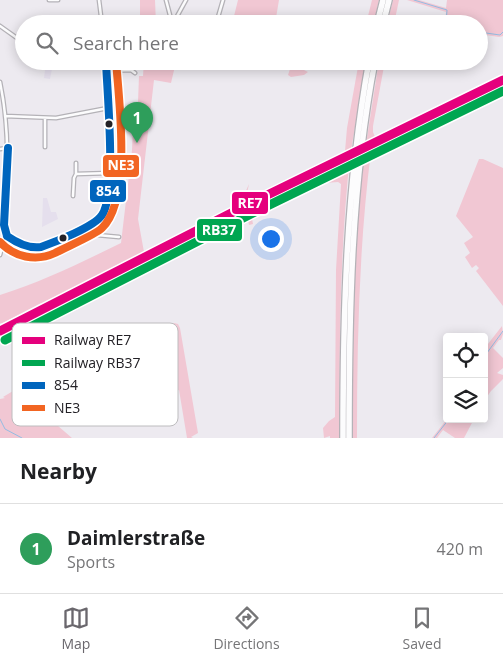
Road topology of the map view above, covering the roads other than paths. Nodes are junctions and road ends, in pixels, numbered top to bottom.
1 (47, 0) edge
2 (58, 0) edge
3 (99, 0) edge
4 (166, 0) edge
5 (186, 0) edge
6 (223, 0) edge
7 (383, 0) edge
8 (389, 0) edge
9 (101, 15) edge
10 (169, 15) edge
11 (178, 15) edge
12 (219, 15) edge
13 (379, 15) edge
14 (385, 15) edge
15 (0, 26) edge
16 (15, 37) edge
17 (368, 70) edge
18 (373, 70) edge
19 (106, 71) joint
20 (135, 73) dead end
21 (0, 82) edge
22 (108, 108) junction
23 (6, 116) junction
24 (45, 118) junction
25 (45, 147) dead end
26 (8, 148) junction
27 (0, 149) edge
28 (358, 150) junction
29 (76, 163) dead end
30 (110, 173) junction
31 (76, 174) junction
32 (73, 196) dead end
33 (98, 219) junction
34 (7, 236) junction
35 (119, 237) dead end
36 (0, 254) edge
37 (344, 438) edge
38 (349, 438) edge

1 - 2 street
3 - 9 street
4 - 10 street
5 - 11 street
6 - 12 street
7 - 13 highway
8 - 14 highway
15 - 16 street
17 - 28 highway
18 - 28 highway
19 - 20 street
19 - 22 street
21 - 23 street
22 - 24 street
22 - 30 street
23 - 24 street
23 - 26 street
24 - 25 street
26 - 27 street
26 - 34 street
28 - 37 highway
28 - 38 highway
29 - 31 street
30 - 31 street
30 - 33 street
31 - 32 street
33 - 34 street
33 - 35 street
34 - 36 street

